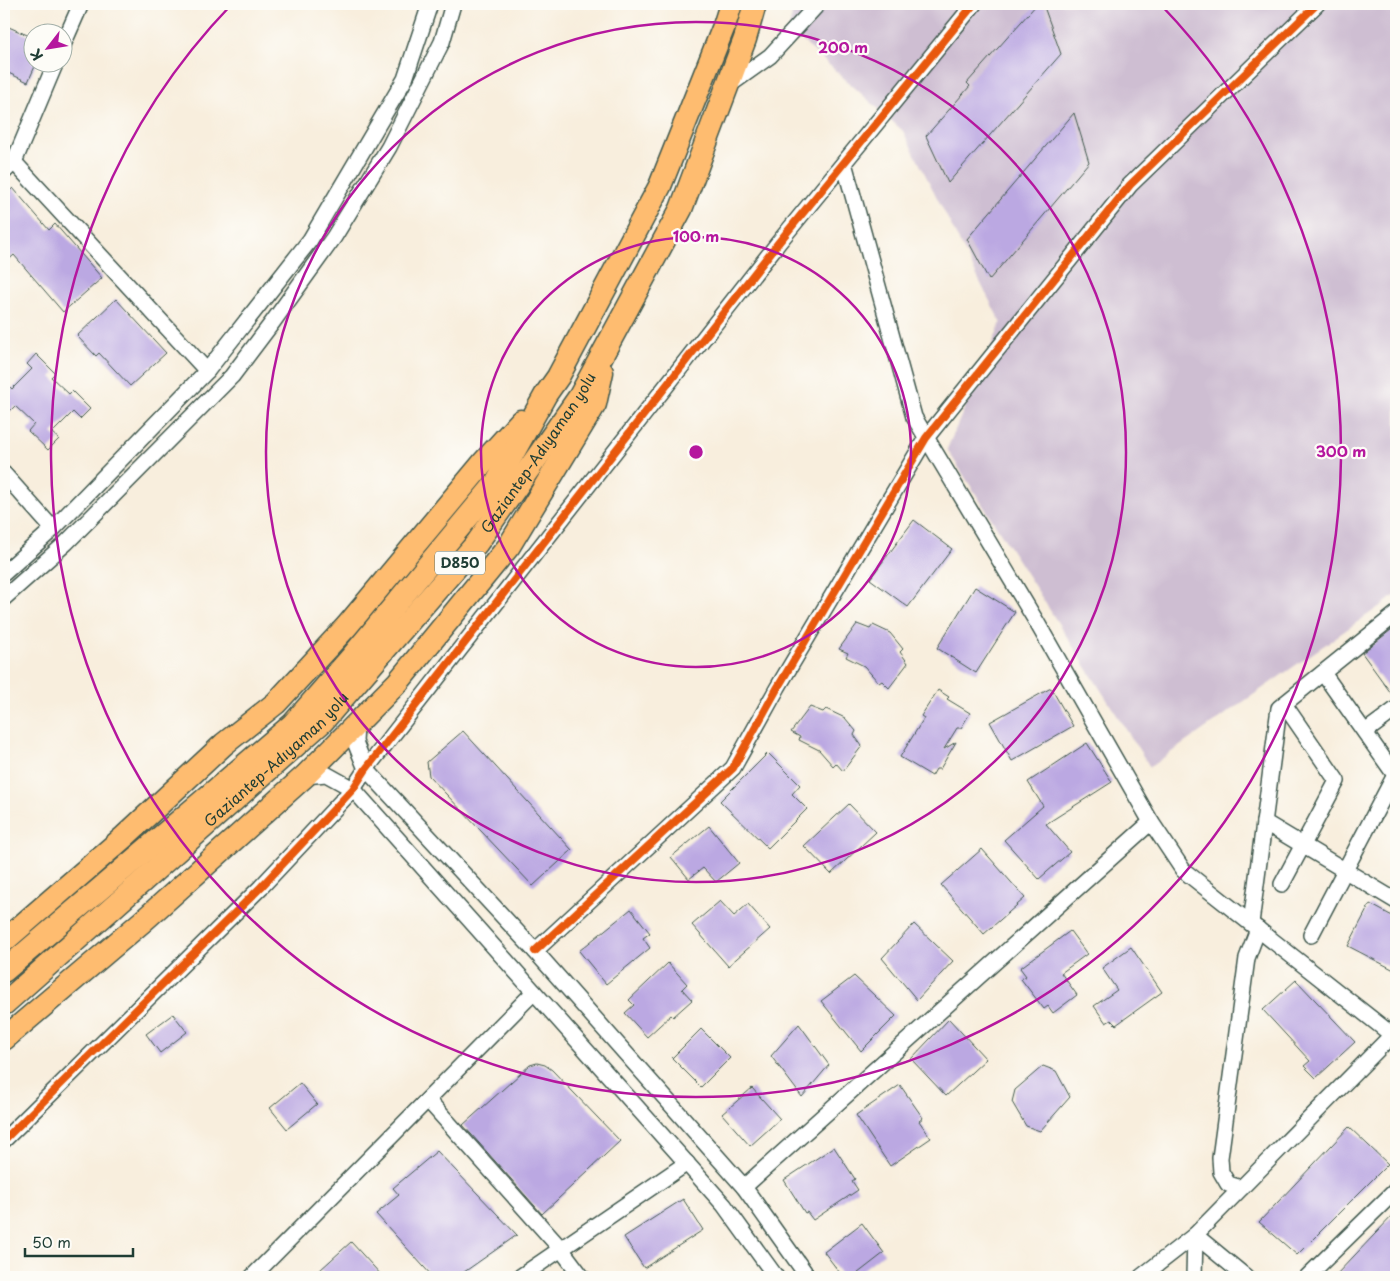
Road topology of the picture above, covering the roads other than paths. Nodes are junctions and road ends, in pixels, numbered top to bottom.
1 (81, 4) edge
2 (430, 4) edge
3 (453, 4) edge
4 (731, 4) edge
5 (755, 4) edge
6 (818, 4) edge
7 (974, 4) edge
8 (1317, 4) edge
9 (72, 24) edge
10 (52, 72) edge
11 (727, 87) junction
12 (844, 163) junction
13 (9, 167) edge
14 (608, 345) junction
15 (207, 371) junction
16 (546, 394) junction
17 (926, 438) junction
18 (4, 474) edge
19 (53, 529) junction
20 (4, 573) edge
21 (4, 598) edge
22 (1396, 614) edge
23 (1323, 673) junction
24 (1284, 704) junction
25 (1396, 709) edge
26 (356, 725) junction
27 (1365, 732) junction
28 (366, 770) junction
29 (305, 776) junction
30 (1395, 776) edge
31 (354, 789) junction
32 (1151, 822) junction
33 (1264, 822) junction
34 (1303, 844) junction
35 (1346, 869) junction
36 (1282, 884) dead end
37 (1396, 901) edge
38 (1255, 926) junction
39 (1311, 935) dead end
40 (4, 941) edge
41 (535, 951) junction
42 (4, 971) edge
43 (534, 992) junction
44 (4, 1004) edge
45 (1394, 1036) edge
46 (4, 1039) edge
47 (428, 1100) junction
48 (4, 1140) edge
49 (687, 1163) junction
50 (744, 1187) junction
51 (1241, 1188) junction
52 (1396, 1190) edge
53 (1195, 1235) junction
54 (562, 1249) junction
55 (252, 1277) edge
56 (520, 1277) edge
57 (582, 1277) edge
58 (776, 1277) edge
59 (808, 1277) edge
60 (1141, 1277) edge
61 (1194, 1277) edge
62 (1246, 1277) edge
63 (1307, 1277) edge

1 - 9 street
2 - 15 street
3 - 21 street
4 - 16 highway, Gaziantep-Adıyaman yolu / D850
5 - 11 highway, Gaziantep-Adıyaman yolu / D850
6 - 11 street
7 - 12 street
8 - 17 street
10 - 13 street
11 - 14 highway, Gaziantep-Adıyaman yolu / D850
12 - 17 street
12 - 28 street
13 - 15 street
14 - 26 highway
14 - 44 highway, Gaziantep-Adıyaman yolu / D850
15 - 19 street
16 - 40 highway
16 - 42 highway, Gaziantep-Adıyaman yolu / D850
17 - 32 street
17 - 41 street
18 - 19 street
19 - 20 street
22 - 23 street
23 - 24 street
23 - 27 street
24 - 33 street
24 - 34 street
25 - 27 street
26 - 28 street
26 - 29 highway
27 - 30 street
28 - 31 street
28 - 41 street
29 - 31 street
29 - 46 highway
30 - 35 street
31 - 43 street
31 - 48 street
32 - 38 street
32 - 50 street
33 - 34 street
33 - 38 street
34 - 35 street
34 - 36 street
35 - 37 street
35 - 39 street
38 - 45 street
38 - 51 street
41 - 50 street
43 - 47 street
43 - 49 street
45 - 51 street
47 - 54 street
47 - 55 street
49 - 54 street
49 - 58 street
50 - 59 street
51 - 53 street
52 - 63 street
53 - 60 street
53 - 61 street
53 - 62 street
54 - 56 street
54 - 57 street

